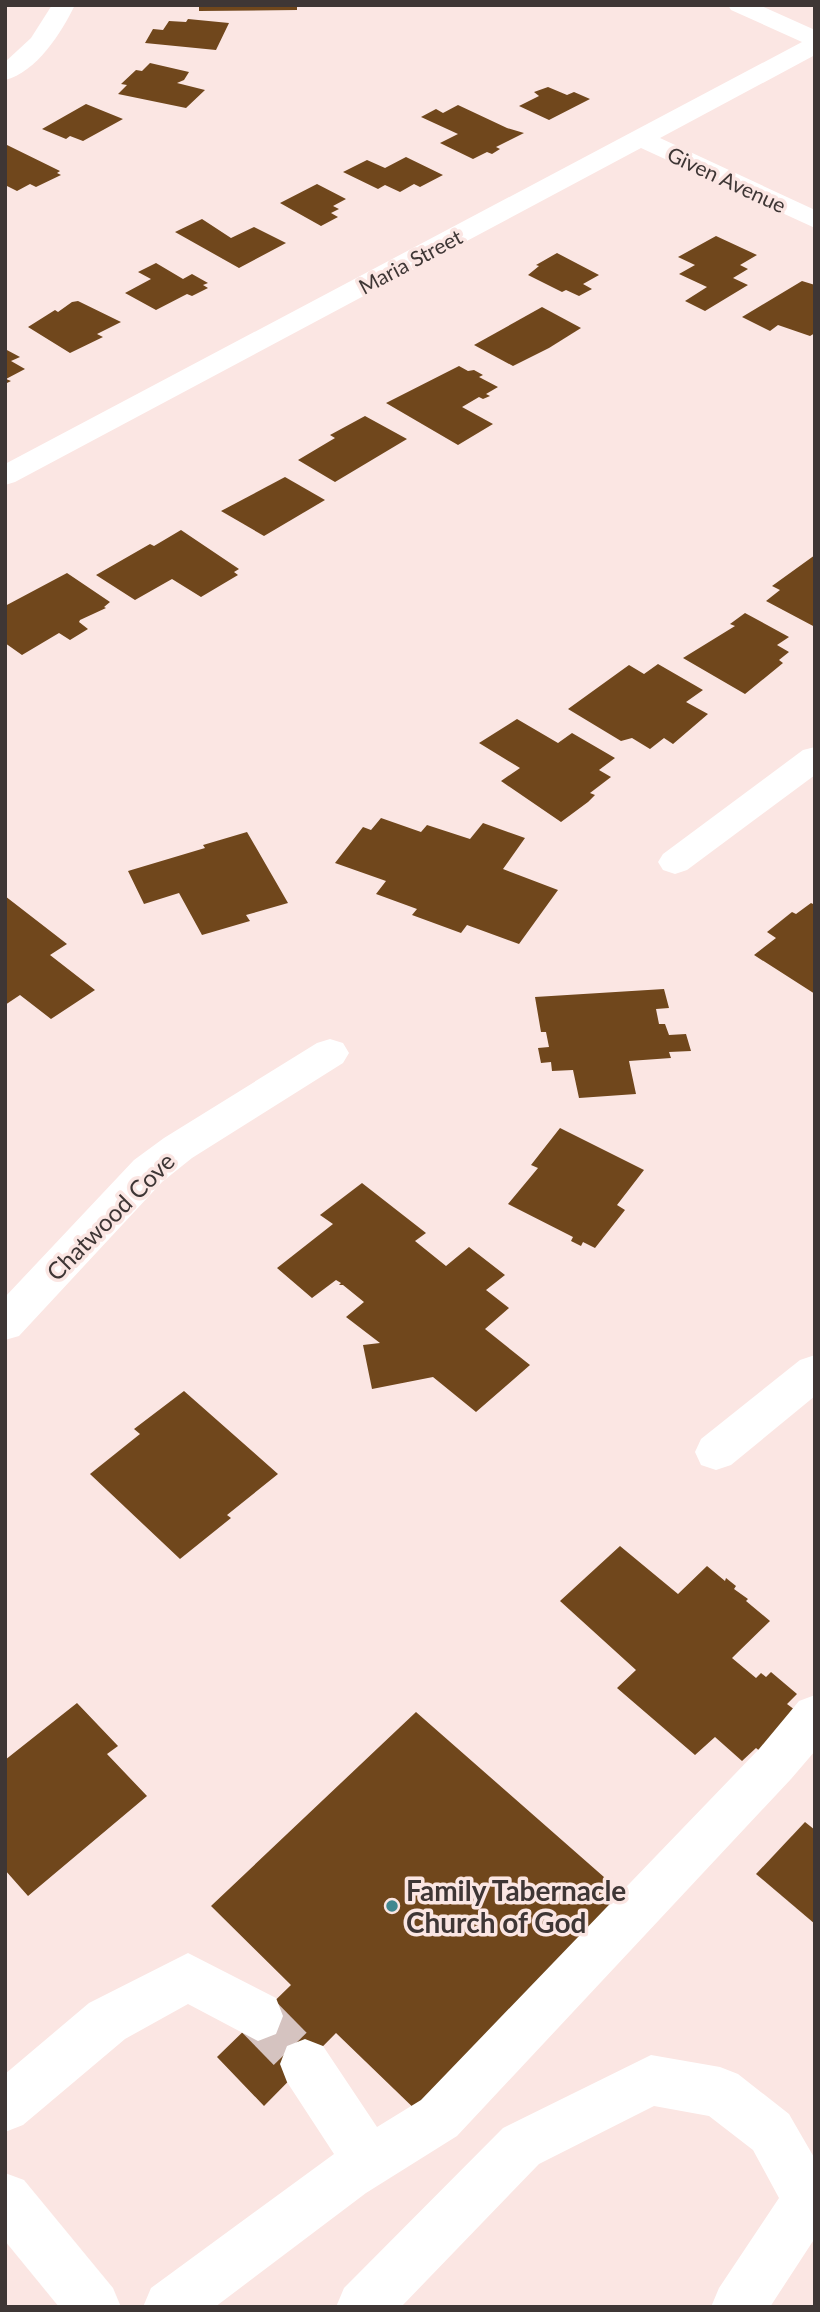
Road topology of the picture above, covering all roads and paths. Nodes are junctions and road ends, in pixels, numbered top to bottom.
1 (64, 5) edge
2 (739, 5) edge
3 (815, 39) edge
4 (815, 45) edge
5 (5, 73) edge
6 (640, 138) junction
7 (815, 220) edge
8 (5, 476) edge
9 (815, 758) edge
10 (675, 862) dead end
11 (330, 1053) dead end
12 (5, 1324) edge
13 (815, 1372) edge
14 (716, 1452) dead end
15 (815, 1716) edge
16 (258, 2016) tunnel mouth
17 (305, 2064) tunnel mouth
18 (5, 2107) edge
19 (370, 2162) junction
20 (5, 2199) edge
21 (94, 2307) edge
22 (170, 2307) edge
23 (363, 2307) edge
24 (738, 2307) edge

1 - 5 street
2 - 3 street
4 - 6 street, Maria Street
6 - 7 street, Given Avenue
6 - 8 street, Maria Street
9 - 10 street
11 - 12 street, Chatwood Cove
13 - 14 street
15 - 19 street
16 - 18 street
17 - 19 street
19 - 22 street
20 - 21 street
23 - 24 street

